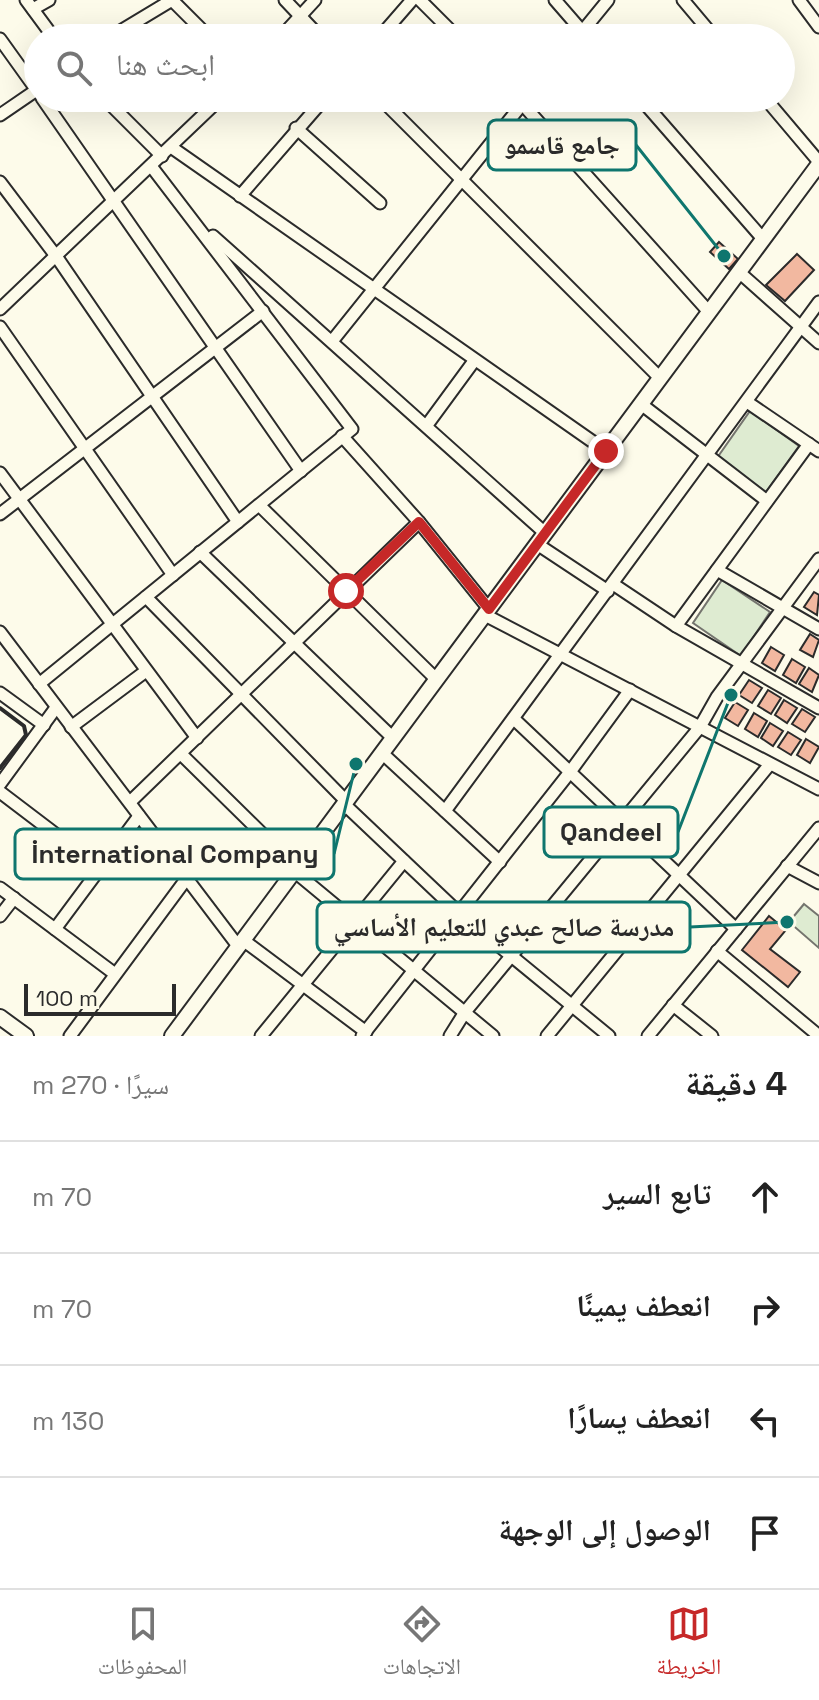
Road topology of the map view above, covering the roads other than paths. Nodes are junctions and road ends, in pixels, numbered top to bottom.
1 (49, 0) edge
2 (172, 0) edge
3 (285, 0) edge
4 (315, 0) edge
5 (412, 0) edge
6 (420, 0) edge
7 (555, 0) edge
8 (608, 0) edge
9 (683, 0) edge
10 (799, 0) edge
11 (29, 4) edge
12 (301, 17) junction
13 (44, 24) edge
14 (132, 24) edge
15 (196, 24) edge
16 (294, 24) edge
17 (308, 24) edge
18 (391, 24) edge
19 (444, 24) edge
20 (574, 24) edge
21 (591, 24) edge
22 (703, 24) edge
23 (819, 27) edge
24 (0, 39) edge
25 (24, 72) edge
26 (24, 101) edge
27 (53, 112) edge
28 (120, 112) edge
29 (207, 112) edge
30 (311, 112) edge
31 (394, 112) edge
32 (513, 112) edge
33 (533, 112) edge
34 (652, 112) edge
35 (777, 112) edge
36 (0, 115) edge
37 (296, 128) junction
38 (166, 152) junction
39 (819, 163) edge
40 (151, 166) junction
41 (460, 180) junction
42 (0, 182) edge
43 (240, 196) junction
44 (114, 200) junction
45 (380, 203) dead end
46 (197, 222) junction
47 (763, 239) junction
48 (56, 256) junction
49 (739, 272) junction
50 (374, 290) junction
51 (819, 302) edge
52 (0, 309) edge
53 (263, 311) junction
54 (709, 312) junction
55 (0, 327) edge
56 (801, 328) junction
57 (333, 340) junction
58 (819, 343) edge
59 (216, 347) junction
60 (474, 361) junction
61 (660, 378) junction
62 (152, 396) junction
63 (747, 402) junction
64 (641, 404) junction
65 (427, 425) junction
66 (342, 436) junction
67 (814, 447) edge
68 (85, 448) junction
69 (606, 451) junction
70 (706, 457) junction
71 (301, 471) junction
72 (0, 473) edge
73 (19, 500) junction
74 (767, 501) junction
75 (259, 505) junction
76 (0, 514) edge
77 (238, 522) junction
78 (419, 522) junction
79 (541, 538) junction
80 (200, 552) junction
81 (819, 559) edge
82 (717, 570) junction
83 (173, 575) junction
84 (610, 587) junction
85 (346, 591) junction
86 (146, 597) junction
87 (781, 609) junction
88 (487, 612) junction
89 (111, 625) junction
90 (676, 626) junction
91 (819, 629) edge
92 (0, 632) edge
93 (292, 644) junction
94 (563, 655) junction
95 (740, 665) junction
96 (146, 671) junction
97 (436, 679) junction
98 (39, 684) junction
99 (630, 690) junction
100 (0, 693) edge
101 (242, 694) junction
102 (819, 708) edge
103 (55, 709) junction
104 (514, 719) junction
105 (44, 725) junction
106 (71, 727) junction
107 (700, 727) junction
108 (197, 738) junction
109 (393, 738) junction
110 (382, 753) junction
111 (181, 754) junction
112 (770, 764) junction
113 (570, 772) junction
114 (0, 784) edge
115 (819, 789) edge
116 (0, 792) edge
117 (130, 802) junction
118 (345, 803) junction
119 (445, 811) junction
120 (139, 816) junction
121 (622, 823) junction
122 (819, 828) edge
123 (404, 861) junction
124 (500, 862) junction
125 (787, 866) junction
126 (100, 868) junction
127 (295, 870) junction
128 (680, 874) junction
129 (187, 878) junction
130 (819, 883) edge
131 (0, 888) edge
132 (14, 898) junction
133 (459, 913) junction
134 (0, 916) edge
135 (356, 921) junction
136 (55, 929) junction
137 (736, 929) junction
138 (240, 943) junction
139 (717, 951) junction
140 (511, 957) junction
141 (414, 970) junction
142 (115, 974) junction
143 (303, 985) junction
144 (673, 1005) junction
145 (572, 1006) junction
146 (465, 1012) junction
147 (0, 1017) edge
148 (364, 1034) edge
149 (26, 1036) edge
150 (70, 1036) edge
151 (172, 1036) edge
152 (261, 1036) edge
153 (450, 1036) edge
154 (493, 1036) edge
155 (547, 1036) edge
156 (609, 1036) edge
157 (648, 1036) edge
158 (712, 1036) edge
159 (819, 1036) edge

1 - 11 street
2 - 14 street
2 - 15 street
3 - 12 street
4 - 12 street
5 - 18 street
6 - 19 street
7 - 20 street
8 - 21 street
9 - 22 street
10 - 23 street
11 - 13 street
12 - 16 street
12 - 17 street
24 - 25 street
26 - 36 street
27 - 44 street
28 - 38 street
29 - 38 street
30 - 37 street
31 - 41 street
32 - 41 street
33 - 54 street
34 - 47 street
35 - 39 street
37 - 43 street
37 - 45 street
38 - 40 street
38 - 43 street
39 - 47 main road
40 - 44 street
40 - 46 street
41 - 50 street
41 - 61 street
42 - 48 street
43 - 50 street
44 - 48 street
44 - 59 street
46 - 53 street
46 - 57 street
47 - 49 main road
48 - 52 street
48 - 62 street
49 - 54 main road
49 - 56 street
50 - 57 street
50 - 60 street
51 - 56 street
53 - 59 street
53 - 66 street
54 - 61 main road
55 - 68 street
56 - 58 street
56 - 63 street
57 - 65 street
59 - 62 street
59 - 71 street
60 - 65 street
60 - 69 street
61 - 64 main road
62 - 68 street
62 - 77 street
63 - 67 street
63 - 70 street
64 - 69 main road
64 - 70 street
65 - 79 street
66 - 71 street
66 - 78 street
67 - 74 street
68 - 73 street
68 - 83 street
69 - 79 main road
70 - 74 street
70 - 84 street
71 - 75 street
72 - 73 street
73 - 76 street
73 - 89 street
74 - 82 street
75 - 77 street
75 - 85 street
77 - 80 street
78 - 85 street
78 - 88 street
79 - 84 street
79 - 88 main road
80 - 83 street
80 - 93 street
81 - 87 street
82 - 87 street
82 - 90 street
83 - 86 street
84 - 90 street
84 - 94 street
85 - 93 street
85 - 97 street
86 - 89 street
86 - 101 street
87 - 91 street
87 - 95 street
88 - 94 street
88 - 97 main road
89 - 96 street
89 - 98 street
90 - 95 street
92 - 98 street
93 - 101 street
93 - 109 street
94 - 99 street
94 - 104 street
95 - 102 street
95 - 107 street
96 - 106 street
96 - 108 street
97 - 109 main road
98 - 103 street
99 - 107 street
99 - 113 street
100 - 105 street
101 - 108 street
101 - 118 street
103 - 105 street
103 - 106 street
104 - 113 street
104 - 119 street
105 - 114 street
106 - 117 street
107 - 112 street
107 - 121 street
108 - 111 street
109 - 110 main road
110 - 118 main road
110 - 119 street
111 - 117 street
111 - 127 street
112 - 115 street
112 - 128 street
113 - 121 street
113 - 124 street
116 - 126 street
117 - 120 street
118 - 123 street
118 - 127 main road
119 - 124 street
120 - 126 street
120 - 129 street
121 - 128 street
121 - 140 street
122 - 125 street
123 - 133 street
123 - 135 street
124 - 133 street
125 - 130 street
125 - 137 street
126 - 136 street
127 - 135 street
127 - 138 main road
128 - 137 street
128 - 145 street
129 - 138 street
129 - 142 street
131 - 132 street
132 - 134 street
132 - 136 street
133 - 140 street
133 - 141 street
135 - 141 street
135 - 143 street
136 - 142 street
137 - 139 street
138 - 143 street
138 - 151 main road
139 - 144 street
139 - 159 street
140 - 145 street
140 - 146 street
141 - 146 street
141 - 148 street
142 - 150 street
143 - 148 street
143 - 152 street
144 - 157 street
144 - 158 street
145 - 155 street
145 - 156 street
146 - 153 street
146 - 154 street
147 - 149 main road

